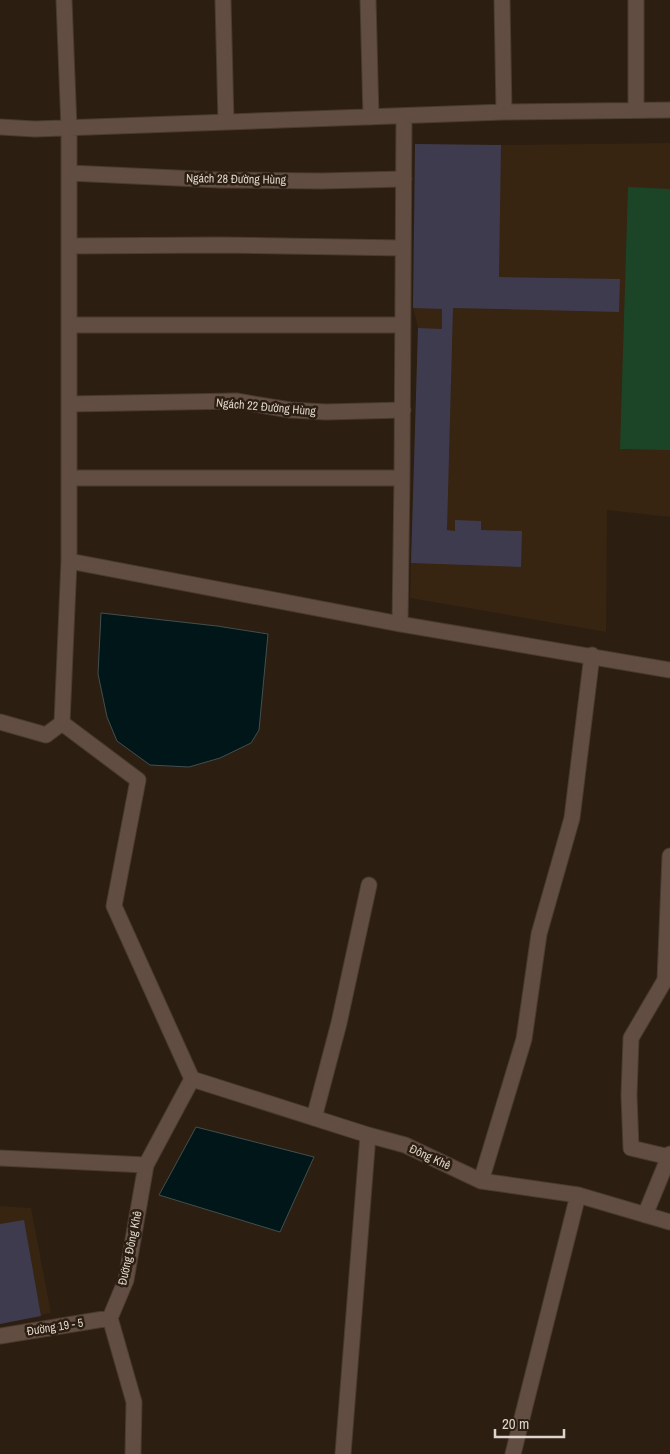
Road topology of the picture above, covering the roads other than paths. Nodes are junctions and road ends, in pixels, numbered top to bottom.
1 (64, 0) edge
2 (223, 0) edge
3 (368, 0) edge
4 (502, 0) edge
5 (636, 0) edge
6 (636, 110) junction
7 (670, 110) edge
8 (504, 112) junction
9 (404, 116) junction
10 (371, 117) junction
11 (226, 122) junction
12 (0, 127) edge
13 (69, 128) junction
14 (69, 173) junction
15 (404, 179) junction
16 (69, 246) junction
17 (403, 248) junction
18 (69, 325) junction
19 (403, 326) junction
20 (69, 404) junction
21 (402, 410) junction
22 (69, 478) junction
23 (402, 478) junction
24 (69, 561) junction
25 (400, 624) junction
26 (592, 655) junction
27 (670, 670) edge
28 (0, 722) edge
29 (62, 723) junction
30 (670, 856) edge
31 (368, 885) dead end
32 (668, 981) edge
33 (192, 1078) junction
34 (314, 1118) junction
35 (368, 1135) junction
36 (669, 1155) edge
37 (0, 1158) edge
38 (146, 1165) junction
39 (481, 1181) junction
40 (578, 1195) junction
41 (645, 1215) junction
42 (670, 1222) edge
43 (110, 1318) junction
44 (0, 1336) edge
45 (133, 1454) edge
46 (343, 1454) edge
47 (512, 1454) edge

1 - 13 street
2 - 11 street
3 - 10 street
4 - 8 street
5 - 6 street
6 - 7 street
6 - 8 street
8 - 9 street
9 - 10 street
9 - 15 street
10 - 11 street
11 - 13 street
12 - 13 street
13 - 14 street
14 - 15 street, Ngách 28 Đường Hùng
14 - 16 street
15 - 17 street
16 - 17 street
16 - 18 street
17 - 19 street
18 - 19 street
18 - 20 street
19 - 21 street
20 - 21 street, Ngách 22 Đường Hùng
20 - 22 street
21 - 23 street
22 - 23 street
22 - 24 street
23 - 25 street
24 - 25 street
24 - 29 street
25 - 26 street
26 - 27 street
26 - 39 street
28 - 29 street
29 - 33 street
30 - 32 street
31 - 34 street
32 - 36 street
33 - 34 street, Đông Khê
33 - 38 street, Đường Đông Khê
34 - 35 street, Đông Khê
35 - 39 street, Đông Khê
35 - 46 street
36 - 41 street
37 - 38 street
38 - 43 street, Đường Đông Khê
39 - 40 street, Đông Khê
40 - 41 street, Đông Khê
40 - 47 street
41 - 42 street, Đông Khê
43 - 44 street, Đường 19 - 5
43 - 45 street

